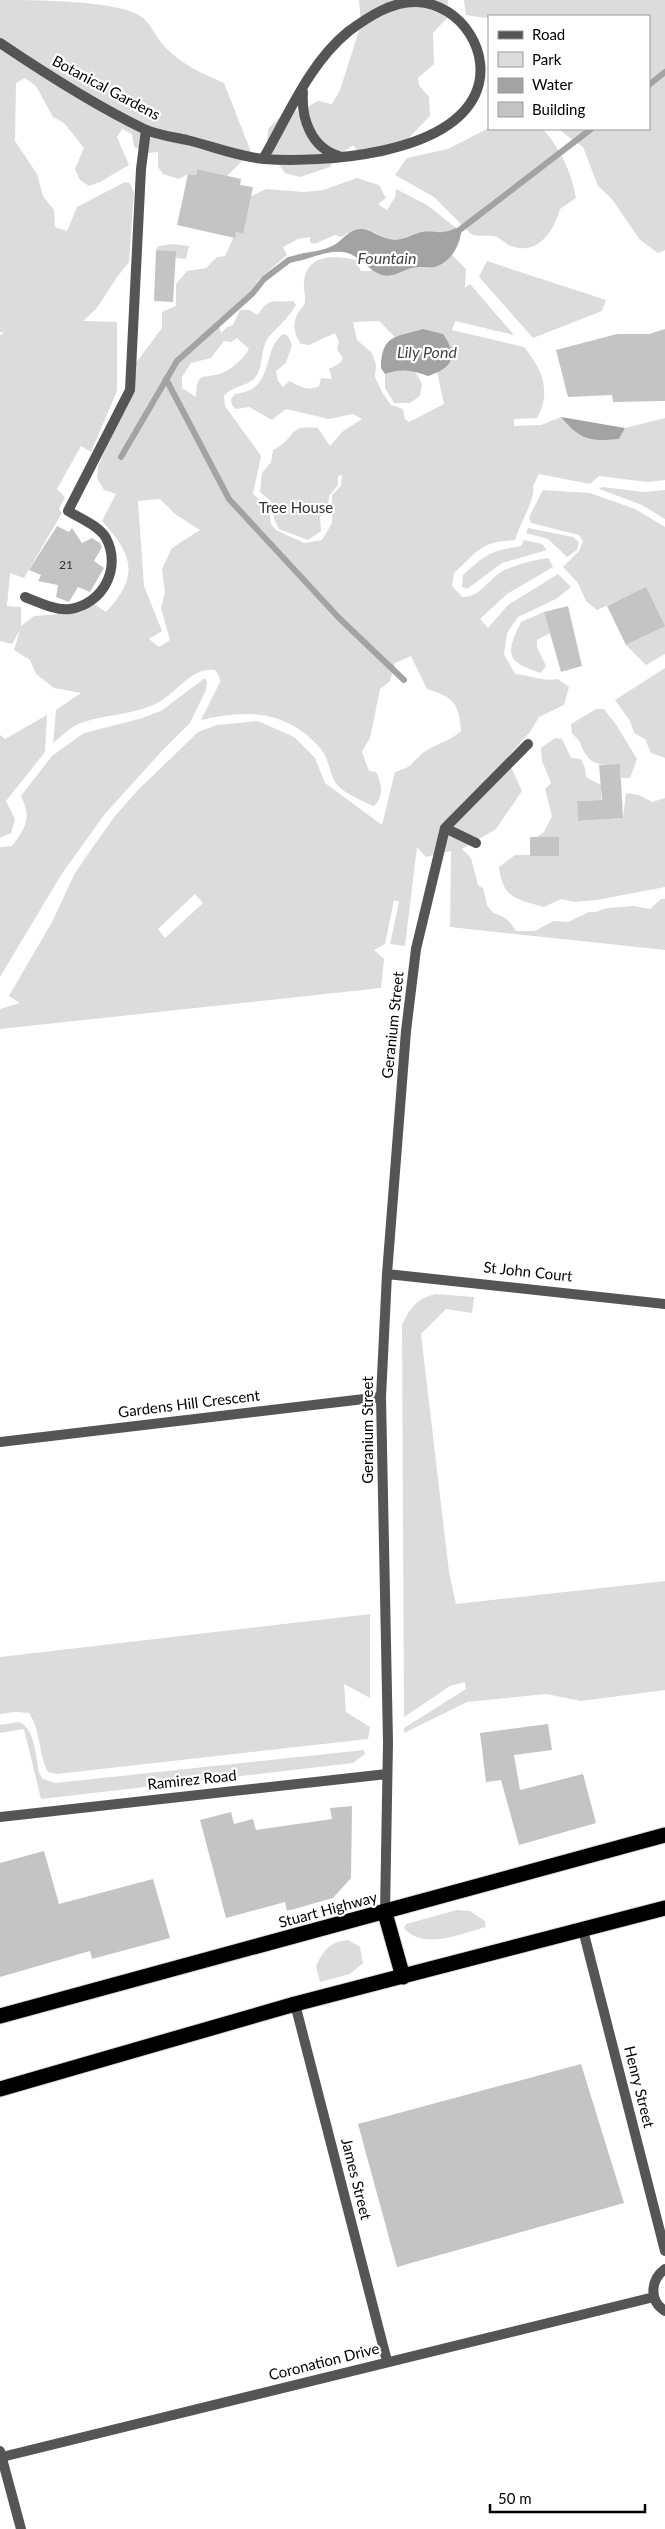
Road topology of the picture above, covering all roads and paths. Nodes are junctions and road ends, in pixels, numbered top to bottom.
1 (0, 43) edge
2 (303, 89) junction
3 (146, 130) junction
4 (344, 158) junction
5 (263, 159) junction
6 (25, 597) dead end
7 (528, 744) dead end
8 (445, 828) junction
9 (476, 843) dead end
10 (387, 1274) junction
11 (665, 1304) edge
12 (381, 1397) junction
13 (0, 1442) edge
14 (387, 1774) junction
15 (0, 1817) edge
16 (665, 1835) edge
17 (665, 1908) edge
18 (385, 1913) junction
19 (583, 1930) junction
20 (403, 1977) junction
21 (295, 2004) junction
22 (0, 2016) edge
23 (0, 2089) edge
24 (665, 2251) edge
25 (665, 2269) edge
26 (654, 2297) junction
27 (665, 2311) edge
28 (387, 2362) junction
29 (1, 2454) edge
30 (21, 2529) edge

1 - 3 street, Botanical Gardens
2 - 4 street
2 - 4 street
2 - 5 street
3 - 5 street, Botanical Gardens
3 - 6 street
4 - 5 street, Botanical Gardens
7 - 8 street
8 - 9 street
8 - 10 street, Geranium Street
10 - 11 street, St John Court
10 - 12 street, Geranium Street
12 - 13 street, Gardens Hill Crescent
12 - 14 street, Geranium Street
14 - 15 street, Ramirez Road
14 - 18 street, Geranium Street
16 - 18 highway, Stuart Highway
17 - 19 highway
18 - 20 highway
18 - 22 highway, Stuart Highway
19 - 20 highway
19 - 24 street, Henry Street
20 - 21 highway
21 - 23 highway
21 - 28 street, James Street
25 - 26 street
26 - 27 street
26 - 28 street, Coronation Drive
28 - 29 street, Coronation Drive
29 - 30 street

